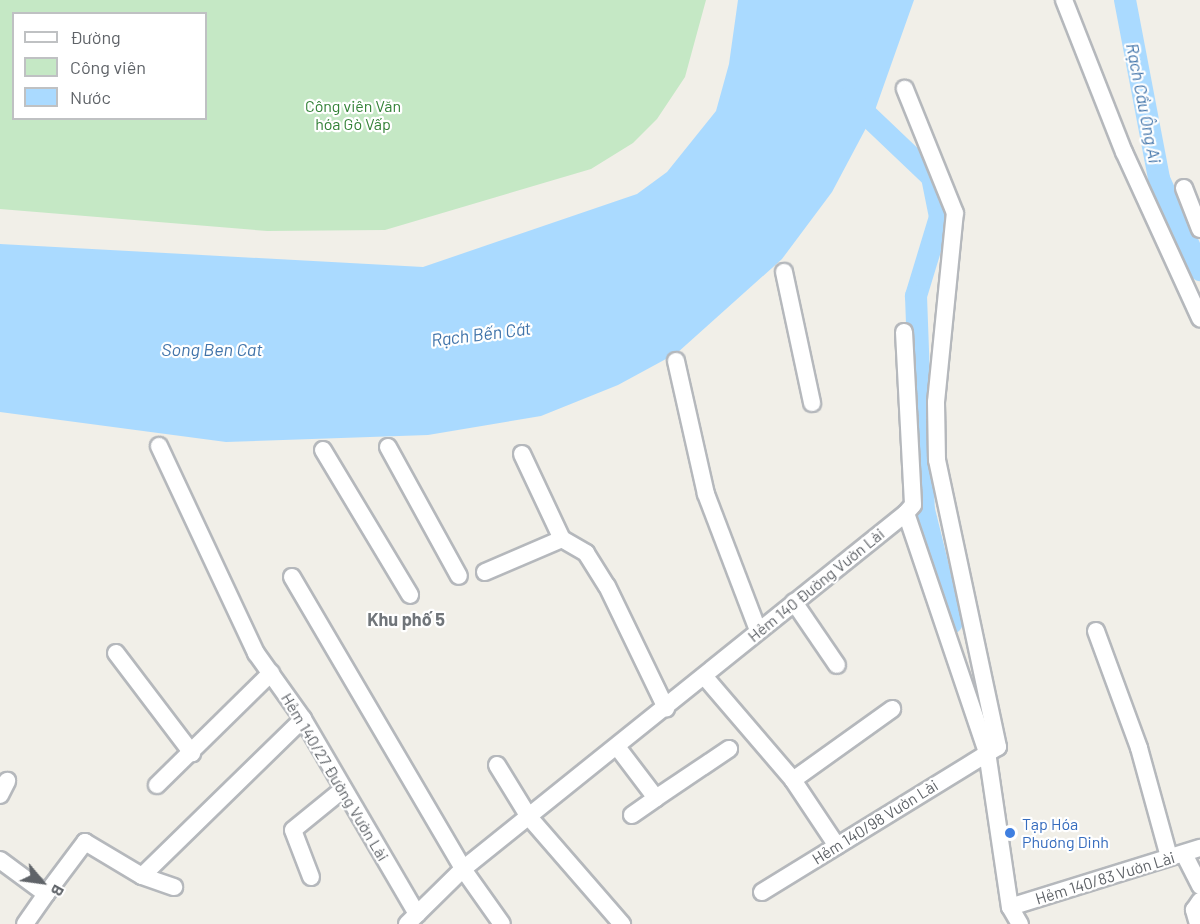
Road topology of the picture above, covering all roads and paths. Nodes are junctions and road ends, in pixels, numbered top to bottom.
1 (1064, 0) edge
2 (905, 89) dead end
3 (1184, 188) dead end
4 (1200, 229) edge
5 (784, 272) dead end
6 (1200, 318) edge
7 (904, 332) dead end
8 (676, 361) dead end
9 (812, 403) dead end
10 (159, 446) dead end
11 (388, 447) dead end
12 (323, 450) dead end
13 (522, 454) dead end
14 (935, 460) junction
15 (912, 463) junction
16 (906, 513) junction
17 (562, 538) junction
18 (485, 572) dead end
19 (459, 576) dead end
20 (292, 577) dead end
21 (410, 595) dead end
22 (794, 602) junction
23 (758, 630) junction
24 (1096, 631) dead end
25 (116, 653) dead end
26 (837, 665) dead end
27 (271, 674) junction
28 (704, 676) junction
29 (666, 708) junction
30 (892, 709) dead end
31 (303, 719) junction
32 (618, 748) junction
33 (729, 749) dead end
34 (987, 752) junction
35 (192, 753) junction
36 (497, 765) dead end
37 (793, 780) junction
38 (157, 785) dead end
39 (342, 790) junction
40 (656, 798) junction
41 (632, 815) dead end
42 (529, 817) junction
43 (837, 846) junction
44 (1185, 853) edge
45 (0, 860) edge
46 (464, 869) junction
47 (142, 876) junction
48 (311, 877) dead end
49 (1200, 886) edge
50 (174, 887) dead end
51 (762, 892) dead end
52 (46, 894) junction
53 (1200, 901) edge
54 (1010, 908) junction
55 (412, 919) edge
56 (25, 924) edge
57 (502, 924) edge
58 (622, 924) edge
59 (1020, 924) edge
60 (1198, 924) edge

1 - 6 street
2 - 14 street
3 - 4 street
5 - 9 street
7 - 15 street
8 - 23 street
10 - 27 street, Hẻm 140/27 Đường Vườn Lài
11 - 19 street
12 - 21 street
13 - 17 street
14 - 15 street
14 - 34 street
15 - 16 street
16 - 22 street, Hẻm 140 Đường Vườn Lài
16 - 34 street
17 - 18 street
17 - 29 street
20 - 46 street
22 - 23 street, Hẻm 140 Đường Vườn Lài
22 - 26 street
23 - 28 street, Hẻm 140 Đường Vườn Lài
24 - 44 street
25 - 35 street
27 - 31 street, Hẻm 140/27 Đường Vườn Lài
27 - 35 street
28 - 29 street, Hẻm 140 Đường Vườn Lài
28 - 37 street
29 - 32 street, Hẻm 140 Đường Vườn Lài
30 - 37 street
31 - 39 street, Hẻm 140/27 Đường Vườn Lài
31 - 47 street
32 - 40 street
32 - 42 street, Hẻm 140 Đường Vườn Lài
33 - 40 street
34 - 43 street, Hẻm 140/98 Vườn Lài
34 - 54 street
35 - 38 street
36 - 42 street
37 - 43 street
39 - 48 street
39 - 55 street, Hẻm 140/27 Đường Vườn Lài
40 - 41 street
42 - 46 street, Hẻm 140 Đường Vườn Lài
42 - 58 street
43 - 51 street, Hẻm 140/98 Vườn Lài
44 - 49 street
44 - 54 street, Hẻm 140/83 Vườn Lài
45 - 52 street
46 - 55 street, Hẻm 140 Đường Vườn Lài
46 - 57 street
47 - 50 street
47 - 52 street
52 - 56 street
53 - 60 street
54 - 59 street

